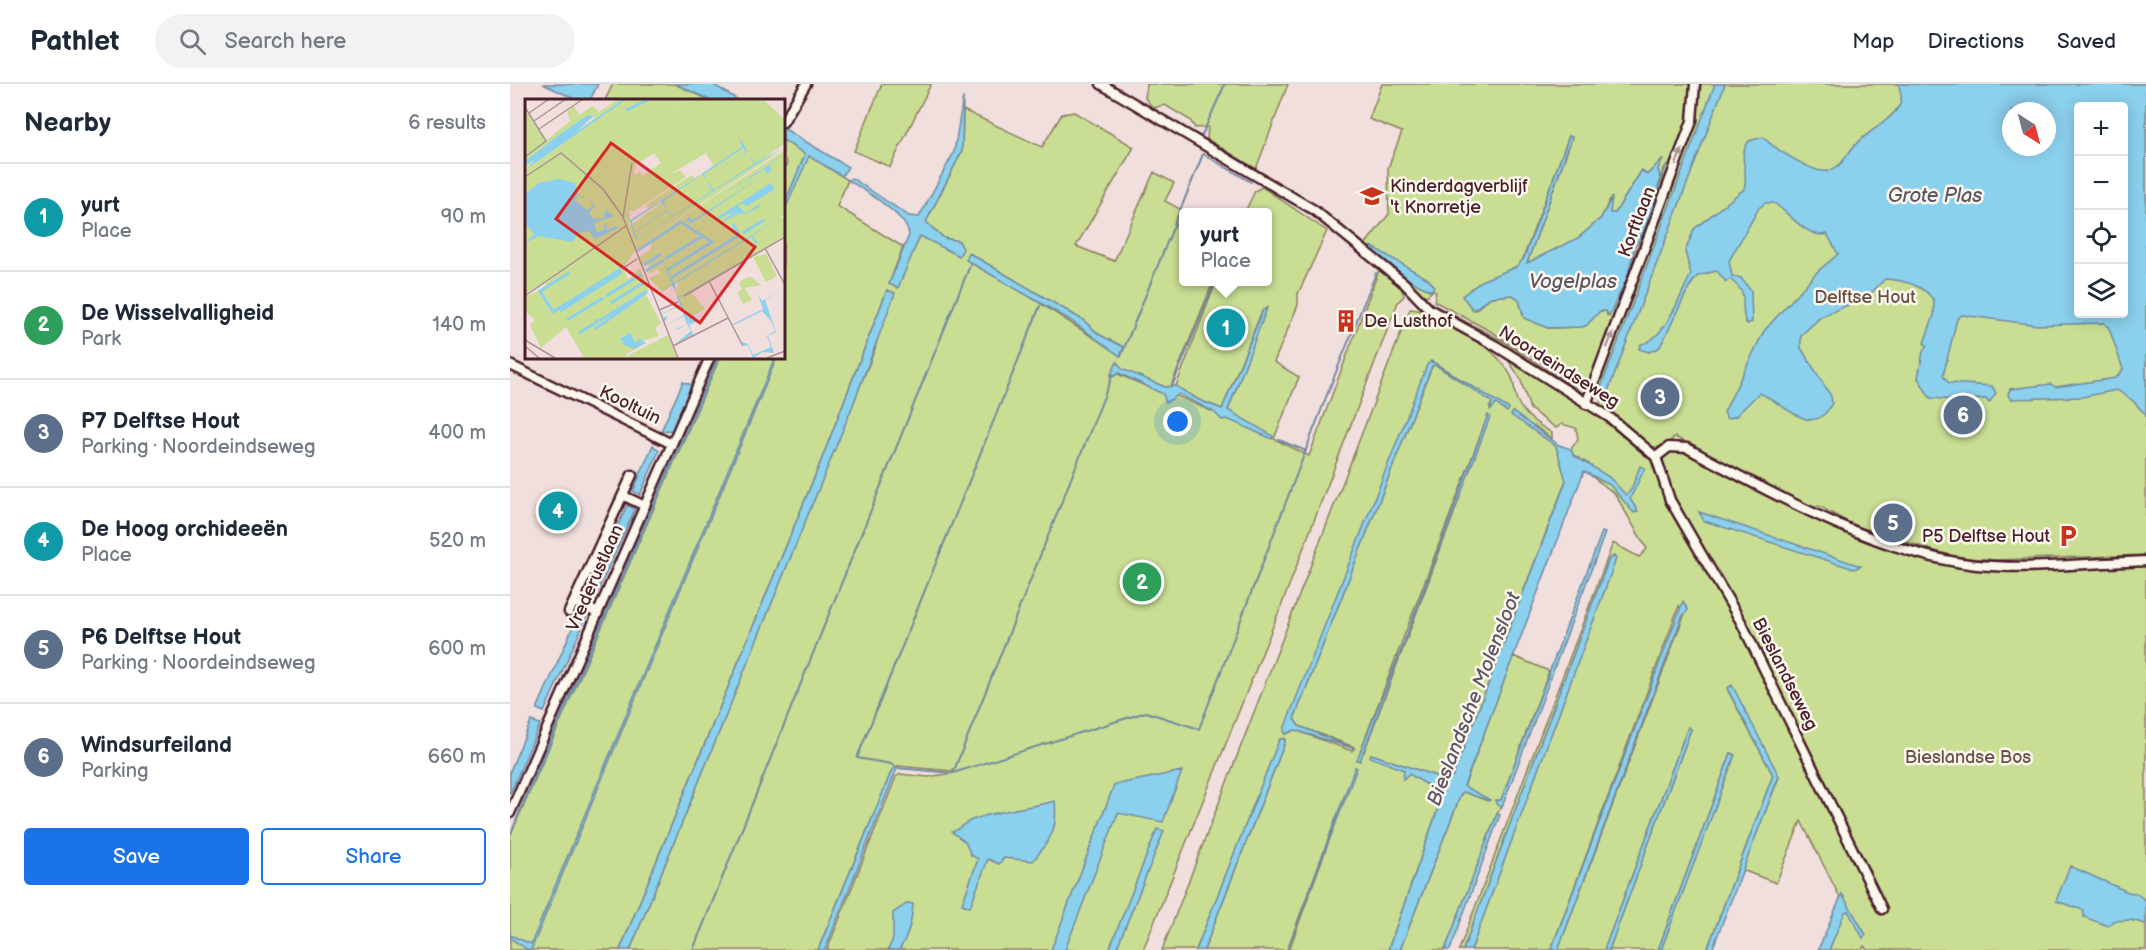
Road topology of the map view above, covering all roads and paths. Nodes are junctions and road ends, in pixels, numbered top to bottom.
1 (806, 84) edge
2 (1101, 84) edge
3 (1695, 84) edge
4 (784, 120) edge
5 (710, 358) edge
6 (510, 364) edge
7 (1586, 404) junction
8 (672, 444) junction
9 (1656, 457) junction
10 (632, 475) dead end
11 (624, 496) junction
12 (645, 506) junction
13 (2146, 561) edge
14 (574, 602) junction
15 (569, 612) dead end
16 (598, 613) junction
17 (510, 813) edge
18 (1882, 909) dead end

1 - 4 street
2 - 7 street, Noordeindseweg
7 -> 3 street, Korftlaan
5 - 8 street, Vrederustlaan
6 - 8 street, Kooltuin
7 - 9 street, Noordeindseweg
8 - 12 street, Vrederustlaan
9 - 13 street
9 - 18 street, Bieslandseweg
10 - 11 street
11 - 12 street
11 - 14 street
12 - 16 street, Vrederustlaan
14 - 15 street
14 - 16 street
16 - 17 street, Vrederustlaan

